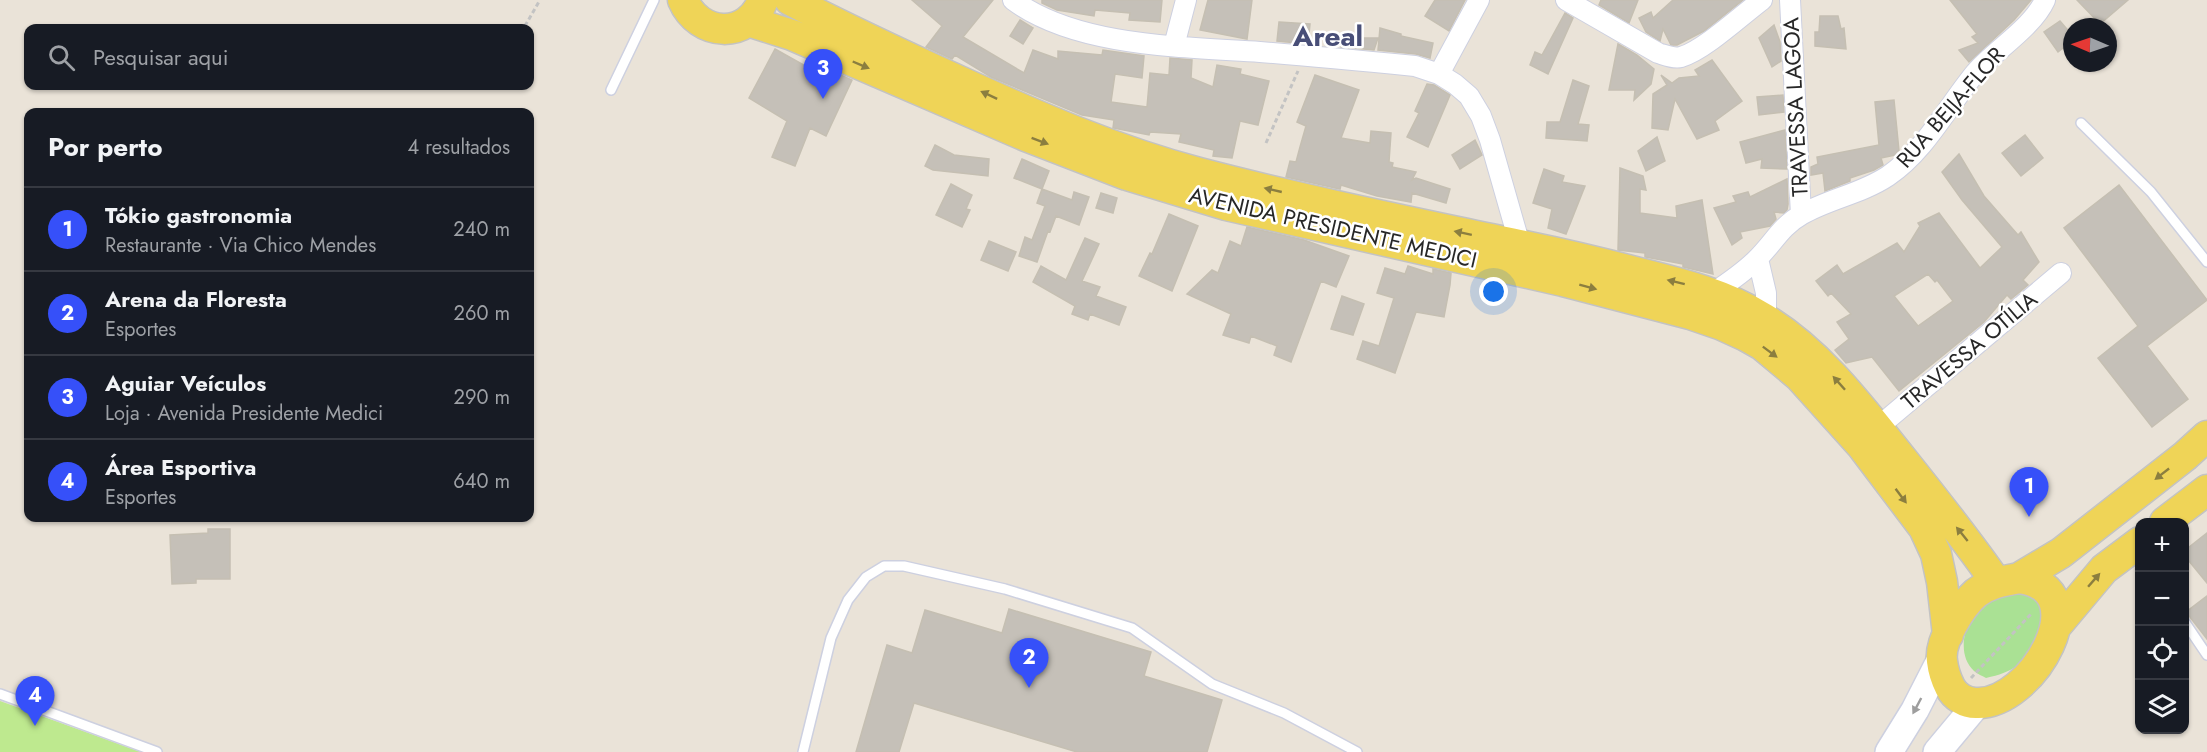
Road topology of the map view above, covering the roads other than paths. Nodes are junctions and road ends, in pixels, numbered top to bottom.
1 (654, 0) edge
2 (683, 0) edge
3 (790, 0) edge
4 (1186, 0) edge
5 (1479, 0) edge
6 (1566, 0) edge
7 (1762, 0) edge
8 (1790, 0) edge
9 (2045, 0) edge
10 (1020, 2) edge
11 (755, 10) edge
12 (1174, 46) junction
13 (1439, 74) junction
14 (611, 90) dead end
15 (2081, 123) dead end
16 (1801, 215) junction
17 (1520, 245) junction
18 (1758, 259) junction
19 (2207, 262) edge
20 (2061, 273) dead end
21 (1713, 293) junction
22 (1766, 320) junction
23 (1877, 428) junction
24 (2207, 436) edge
25 (2207, 490) edge
26 (2169, 518) edge
27 (2135, 549) edge
28 (2008, 580) junction
29 (2057, 625) junction
30 (2187, 626) edge
31 (1944, 647) junction
32 (2207, 655) edge
33 (0, 694) edge
34 (1966, 699) junction
35 (157, 752) edge
36 (803, 752) edge
37 (1357, 752) edge
38 (1889, 752) edge
39 (1937, 752) edge

1 - 14 lane
2 - 11 main road
17 -> 3 main road, AVENIDA PRESIDENTE MEDICI
4 - 12 street
5 - 13 street
6 - 7 street
8 - 16 street, TRAVESSA LAGOA
9 - 16 street, RUA BEIJA-FLOR
10 - 12 street
11 -> 31 main road, AVENIDA PRESIDENTE MEDICI
12 - 13 street
13 - 17 street
15 - 19 lane
16 - 18 street, RUA BEIJA-FLOR
21 -> 17 main road, AVENIDA PRESIDENTE MEDICI
18 - 21 street, RUA BEIJA-FLOR
18 - 22 street
20 - 23 street, TRAVESSA OTÍLIA
21 - 22 main road, AVENIDA PRESIDENTE MEDICI
23 -> 22 main road, AVENIDA PRESIDENTE MEDICI
28 -> 23 main road, AVENIDA PRESIDENTE MEDICI
24 -> 28 main road
25 - 26 main road
29 -> 27 main road
28 - 29 main road
28 - 31 main road
29 - 34 main road
30 - 32 lane
31 - 34 main road, AVENIDA PRESIDENTE MEDICI
31 -> 38 main road
33 - 35 lane
34 - 39 main road
36 - 37 lane

